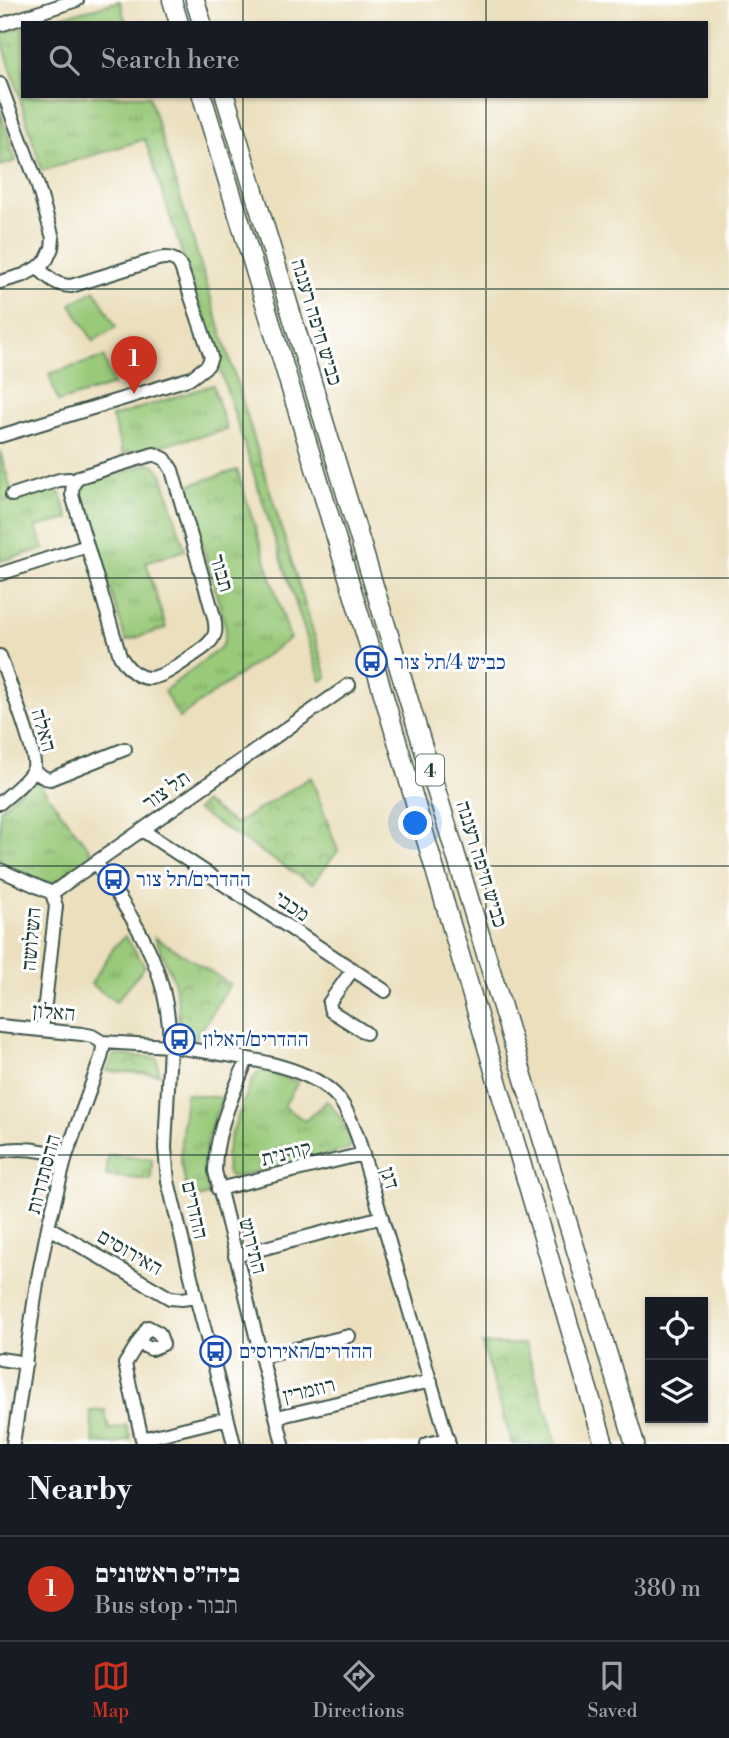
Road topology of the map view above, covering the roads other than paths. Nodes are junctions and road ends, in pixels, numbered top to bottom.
1 (77, 0) edge
2 (172, 0) edge
3 (195, 0) edge
4 (178, 21) edge
5 (201, 21) edge
6 (0, 25) edge
7 (0, 84) edge
8 (203, 98) edge
9 (226, 98) edge
10 (38, 268) junction
11 (0, 282) edge
12 (0, 436) edge
13 (74, 482) junction
14 (12, 495) dead end
15 (87, 546) junction
16 (0, 574) edge
17 (0, 656) edge
18 (348, 685) dead end
19 (125, 749) dead end
20 (33, 771) junction
21 (0, 803) edge
22 (142, 830) junction
23 (96, 862) junction
24 (0, 870) edge
25 (52, 893) junction
26 (353, 970) junction
27 (385, 991) dead end
28 (0, 1026) edge
29 (41, 1030) junction
30 (366, 1033) dead end
31 (102, 1042) junction
32 (170, 1046) junction
33 (247, 1059) junction
34 (0, 1151) edge
35 (363, 1154) junction
36 (66, 1156) junction
37 (218, 1189) junction
38 (382, 1217) junction
39 (48, 1227) junction
40 (236, 1256) junction
41 (196, 1297) junction
42 (349, 1336) dead end
43 (138, 1343) dead end
44 (262, 1357) junction
45 (0, 1359) edge
46 (26, 1363) junction
47 (431, 1381) junction
48 (277, 1417) junction
49 (226, 1418) junction
50 (448, 1441) edge
51 (13, 1444) edge
52 (234, 1444) edge
53 (283, 1444) edge
54 (427, 1444) edge
55 (604, 1444) edge
56 (635, 1444) edge

1 - 6 street
2 - 4 highway
3 - 5 highway
7 - 10 street
8 - 55 highway, 4
9 - 56 highway, כביש חיפה רעננה / 4
10 - 11 street
10 - 12 street
13 - 14 street
13 - 15 street, תבור
13 - 15 street, תבור
15 - 16 street
17 - 20 street, האלה
18 - 22 street, תל צור
19 - 20 street
20 - 21 street, האלה
22 - 23 street, תל צור
22 - 26 street, מכבי
23 - 25 street, תל צור
23 - 32 street, ההדרים
24 - 25 street
25 - 29 street, השלושה
26 - 27 street, מכבי
26 - 30 street
28 - 29 street, האלון
29 - 31 street, האלון
31 - 32 street
31 - 36 street, ההסתדרות
32 - 33 street, דגן
32 - 41 street, ההדרים
33 - 35 street, דגן
33 - 37 street, התירוש
34 - 36 street
35 - 37 street, קורנית
35 - 38 street, דגן
36 - 39 street, ההסתדרות
37 - 40 street, התירוש
38 - 40 street
38 - 47 street, דגן
39 - 41 street, האירוסים
39 - 46 street, ההסתדרות
40 - 44 street, התירוש
41 - 49 street, ההדרים
42 - 44 street
43 - 49 street
44 - 48 street, התירוש
45 - 46 street
46 - 51 street, ההסתדרות
47 - 48 street, רוזמרין
47 - 50 street, דגן
48 - 53 street, התירוש
49 - 52 street, ההדרים
50 - 54 street

